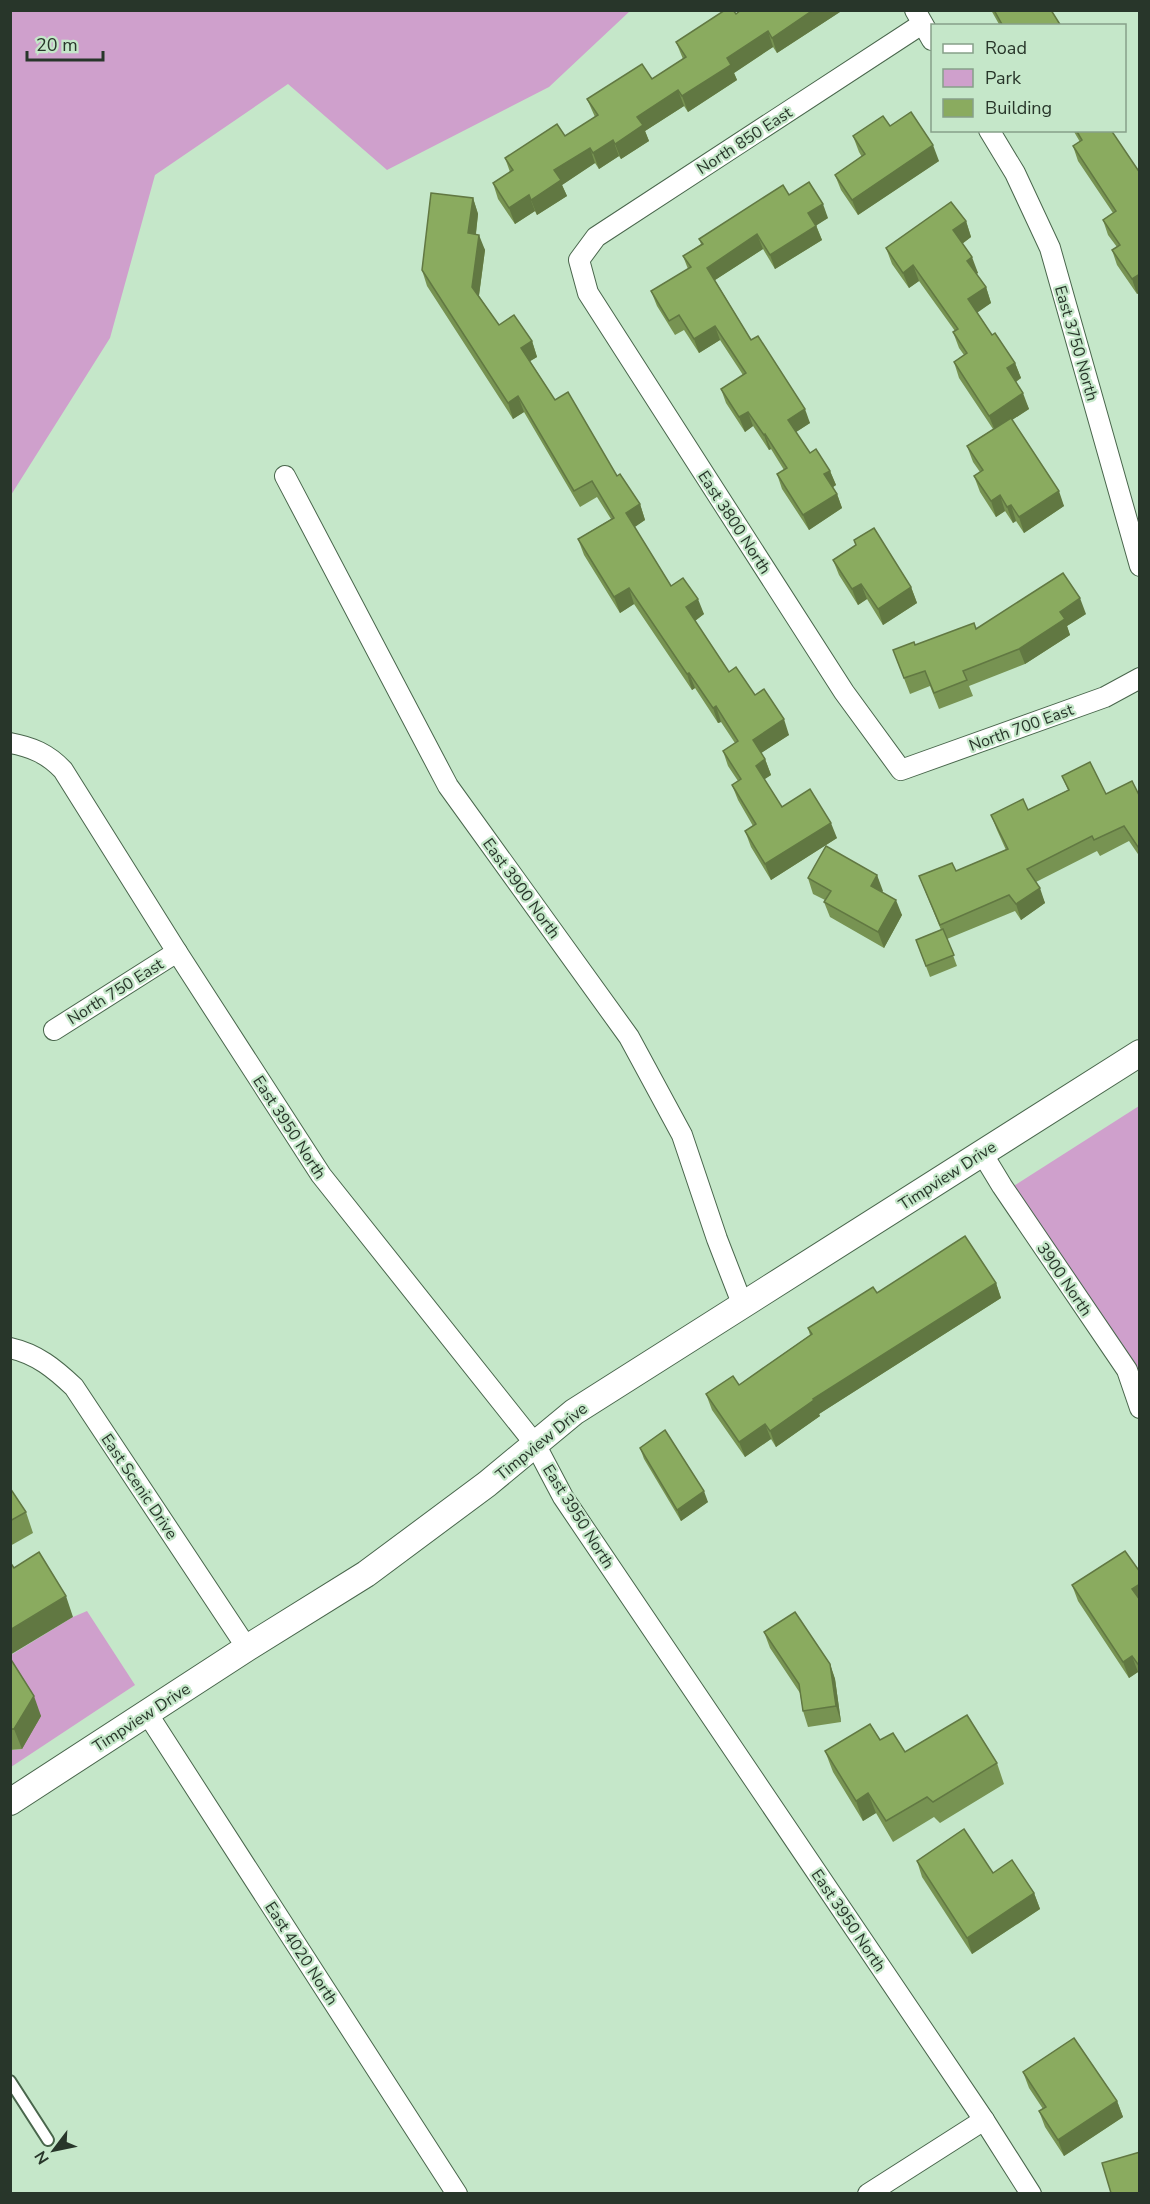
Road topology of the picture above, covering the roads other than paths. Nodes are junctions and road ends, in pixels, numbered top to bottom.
1 (923, 25) edge
2 (990, 132) edge
3 (582, 267) joint
4 (285, 476) dead end
5 (1140, 566) edge
6 (1140, 678) edge
7 (10, 743) edge
8 (900, 770) joint
9 (177, 952) junction
10 (54, 1030) dead end
11 (1140, 1053) edge
12 (982, 1153) junction
13 (743, 1306) junction
14 (10, 1348) edge
15 (1140, 1408) edge
16 (535, 1444) junction
17 (247, 1648) junction
18 (147, 1713) junction
19 (10, 1802) edge
20 (10, 2081) edge
21 (984, 2120) junction
22 (48, 2140) dead end
23 (457, 2193) edge
24 (868, 2193) edge
25 (1031, 2193) edge

1 - 3 street, North 850 East
2 - 5 street, East 3750 North
3 - 8 street, East 3800 North
4 - 13 street, East 3900 North
6 - 8 street, North 700 East
7 - 9 street, East 3950 North
9 - 10 street, North 750 East
9 - 16 street, East 3950 North
11 - 12 street, Timpview Drive
12 - 13 street, Timpview Drive
12 - 15 street, 3900 North
13 - 16 street, Timpview Drive
14 - 17 street, East Scenic Drive
16 - 17 street, Timpview Drive
16 - 21 street, East 3950 North
17 - 18 street, Timpview Drive
18 - 19 street, Timpview Drive
18 - 23 street, East 4020 North
20 - 22 lane
21 - 24 street
21 - 25 street, East 3950 North

